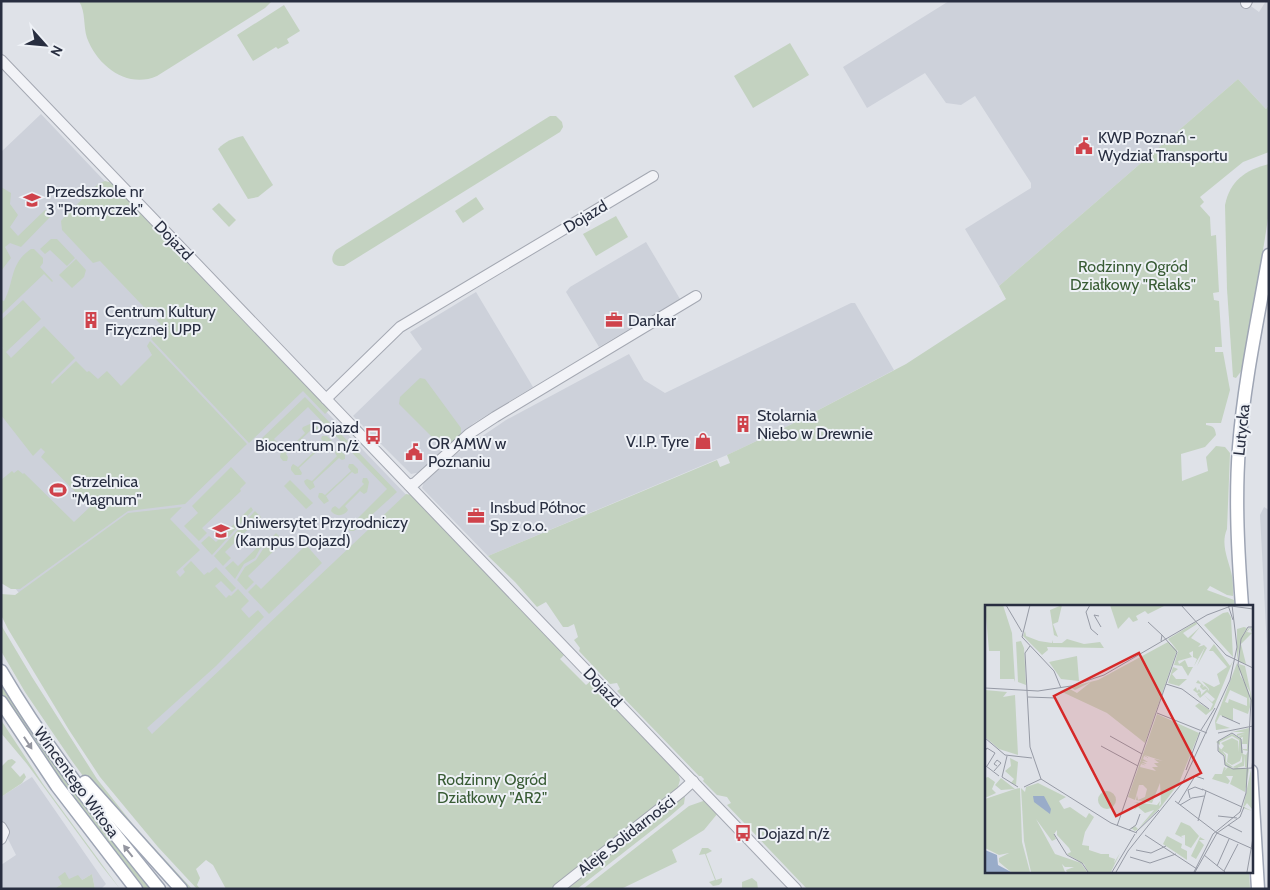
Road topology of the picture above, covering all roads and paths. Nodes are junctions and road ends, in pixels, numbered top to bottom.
1 (1, 60) edge
2 (653, 176) dead end
3 (1269, 255) edge
4 (696, 296) dead end
5 (326, 399) junction
6 (409, 485) junction
7 (1242, 605) edge
8 (1, 671) edge
9 (1, 702) edge
10 (33, 722) junction
11 (693, 781) junction
12 (1252, 788) edge
13 (1, 827) edge
14 (1, 839) edge
15 (112, 859) junction
16 (131, 889) edge
17 (136, 889) edge
18 (159, 889) edge
19 (181, 889) edge
20 (558, 889) edge
21 (796, 889) edge
22 (1258, 889) edge

1 - 5 street, Dojazd
2 - 5 street, Dojazd
3 - 7 main road, Lutycka
4 - 6 street
5 - 6 street, Dojazd
6 - 11 street, Dojazd
8 - 10 main road, Wincentego Witosa
9 -> 15 main road, Wincentego Witosa
18 -> 10 main road, Wincentego Witosa
10 - 19 main road
11 - 20 street, Aleje Solidarności
11 - 21 street, Dojazd
12 - 22 main road
13 - 14 street
15 - 16 main road
15 - 17 main road, Wincentego Witosa

